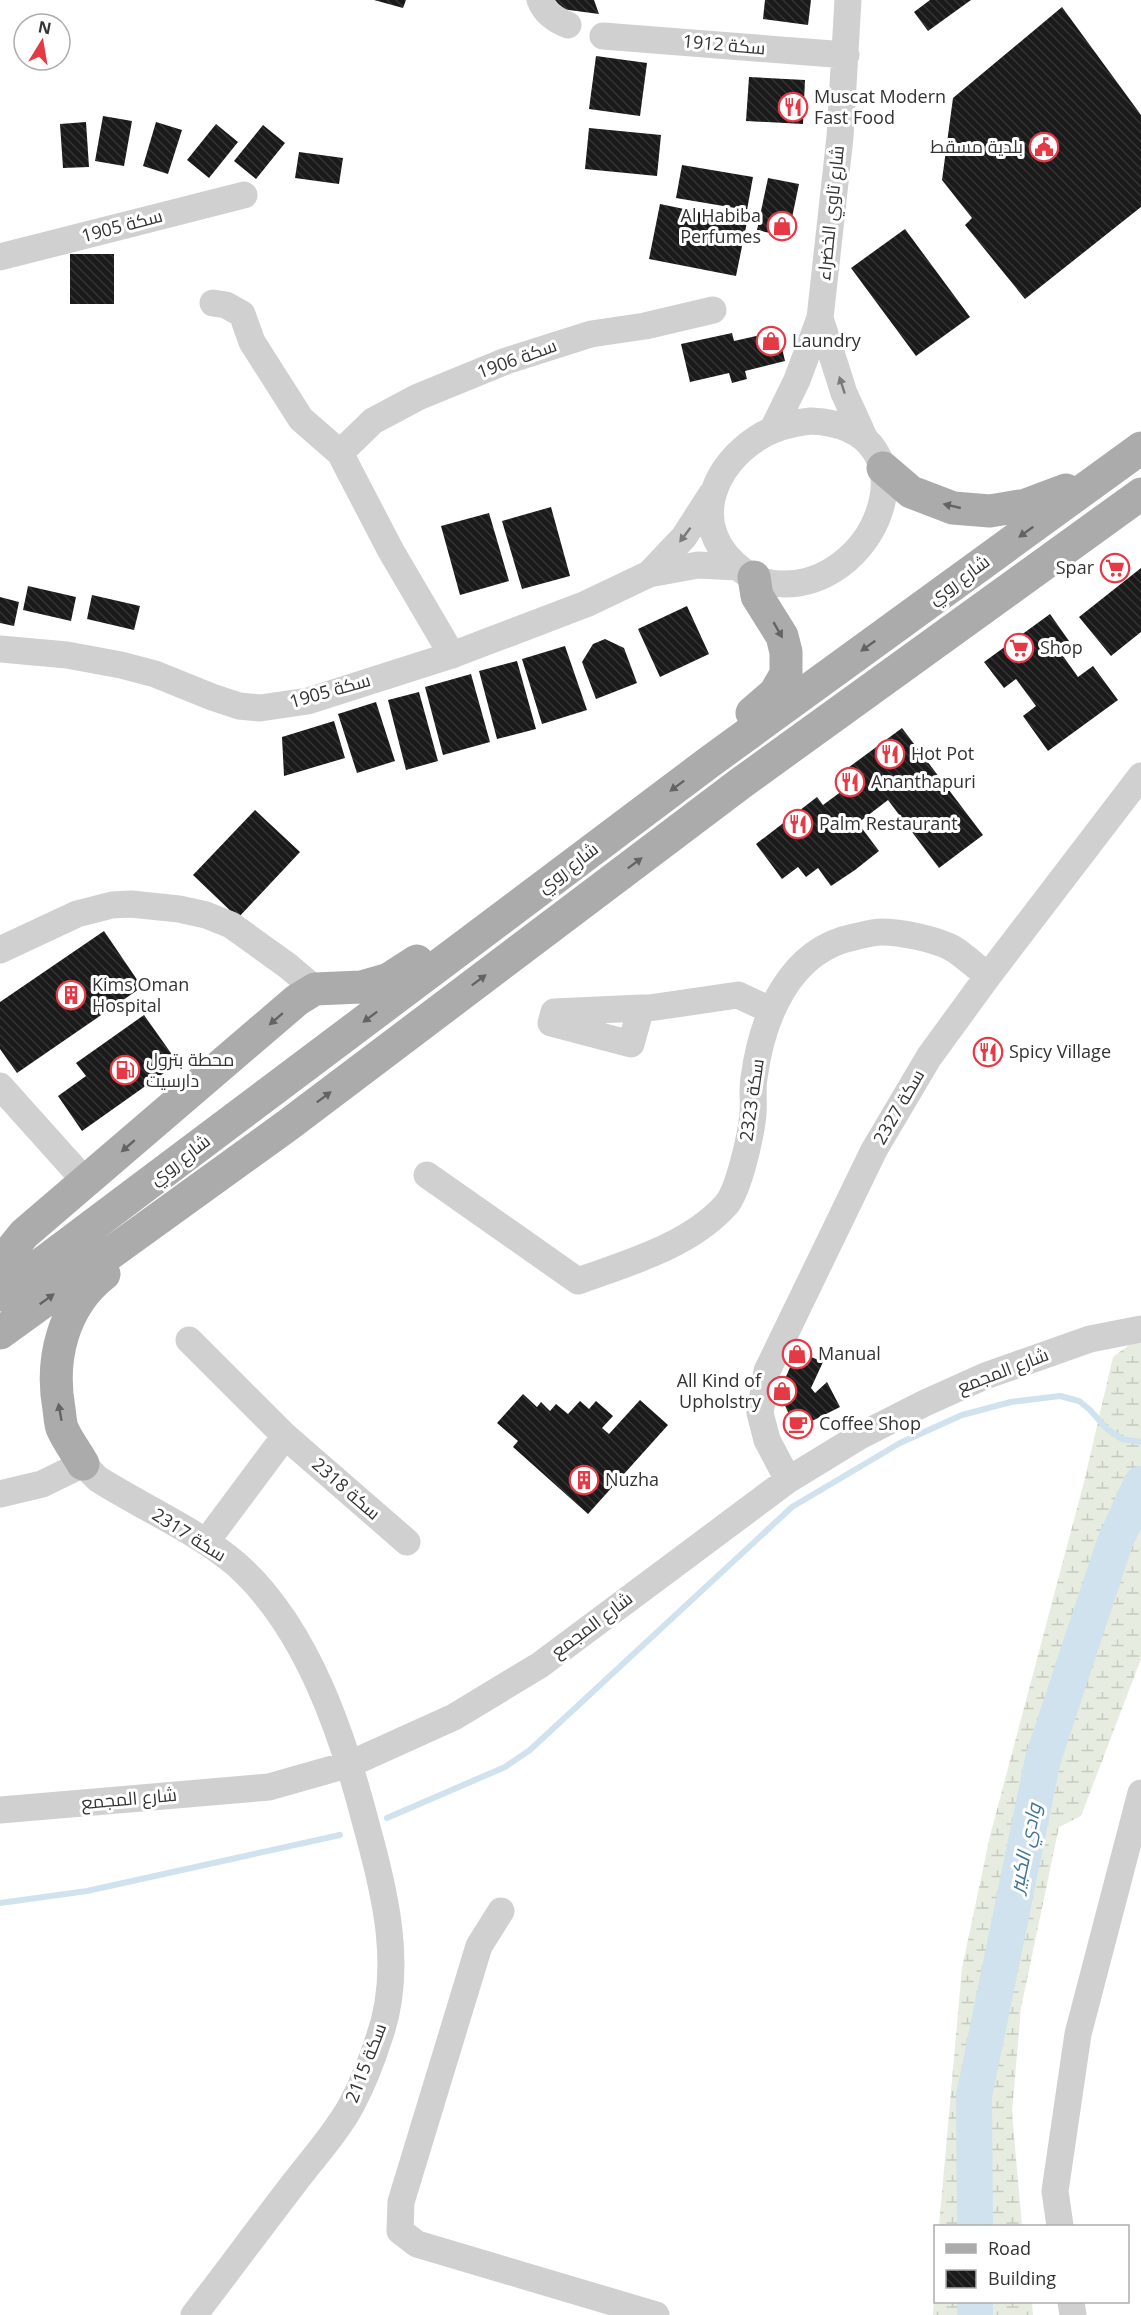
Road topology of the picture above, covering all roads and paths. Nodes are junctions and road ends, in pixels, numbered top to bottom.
1 (540, 0) edge
2 (848, 0) edge
3 (568, 25) dead end
4 (603, 36) dead end
5 (846, 55) junction
6 (244, 195) dead end
7 (0, 257) edge
8 (213, 303) dead end
9 (713, 310) dead end
10 (820, 318) junction
11 (773, 429) junction
12 (865, 439) junction
13 (340, 453) junction
14 (1133, 454) edge
15 (883, 468) junction
16 (714, 490) junction
17 (1141, 494) edge
18 (745, 572) junction
19 (649, 574) junction
20 (0, 649) edge
21 (452, 655) junction
22 (708, 763) junction
23 (1141, 776) edge
24 (531, 897) junction
25 (0, 950) edge
26 (988, 976) junction
27 (315, 989) junction
28 (641, 1008) dead end
29 (770, 1010) junction
30 (0, 1086) edge
31 (288, 1125) junction
32 (427, 1175) dead end
33 (86, 1182) junction
34 (0, 1264) edge
35 (0, 1295) edge
36 (1141, 1329) edge
37 (0, 1334) edge
38 (189, 1340) dead end
39 (285, 1436) junction
40 (83, 1464) junction
41 (788, 1480) junction
42 (0, 1494) edge
43 (206, 1542) junction
44 (406, 1542) dead end
45 (350, 1764) junction
46 (1141, 1793) edge
47 (1, 1811) edge
48 (501, 1911) dead end
49 (1060, 2225) edge
50 (194, 2315) edge
51 (656, 2315) edge

1 - 3 street
2 - 5 street, شارع تاوي الخضراء
4 - 5 street, سكة 1912
5 - 10 street, شارع تاوي الخضراء
6 - 7 street, سكة 1905
8 - 13 street
9 - 13 street, سكة 1906
10 - 11 street, شارع تاوي الخضراء
12 -> 10 street, شارع تاوي الخضراء
11 - 12 street
11 - 16 street
12 - 15 street
13 - 21 street
14 -> 15 main road
14 -> 22 main road, شارع روي
15 - 18 street
16 - 18 street
16 -> 19 street, سكة 1905
31 -> 17 main road, شارع روي
18 - 19 street, سكة 1905
18 -> 22 main road
19 - 21 street, سكة 1905
20 - 21 street, سكة 1905
22 -> 24 main road, شارع روي
23 - 26 street, سكة 2327
24 - 27 main road
24 -> 35 main road, شارع روي
25 - 27 street
26 - 29 street, سكة 2323
26 - 41 street, سكة 2327
27 -> 33 main road
28 - 29 street
29 - 32 street, سكة 2323
30 - 33 street
37 -> 31 main road, شارع روي
40 -> 31 main road
33 - 34 main road
36 - 41 street, شارع المجمع
38 - 39 street, سكة 2318
39 - 43 street
39 - 44 street, سكة 2318
40 - 42 street
40 - 43 street, سكة 2317
41 - 45 street, شارع المجمع
43 - 45 street, سكة 2317
45 - 47 street, شارع المجمع
45 - 50 street, سكة 2115
46 - 49 street
48 - 51 street

